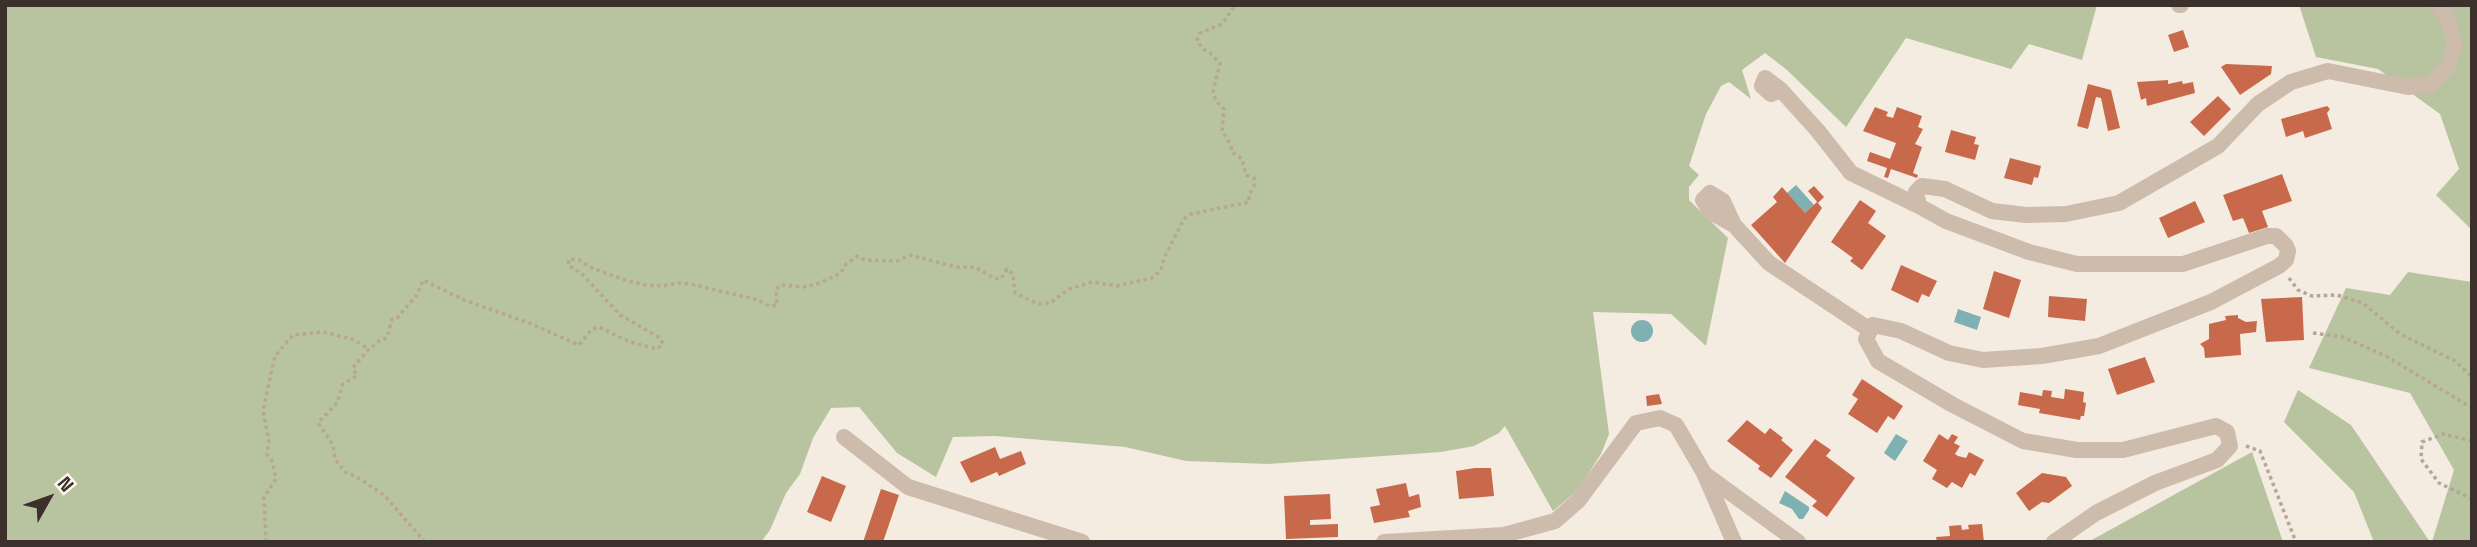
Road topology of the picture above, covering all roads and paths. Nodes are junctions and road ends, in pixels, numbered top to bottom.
1 (1239, 5) edge
2 (2437, 5) edge
3 (1781, 90) dead end
4 (1919, 206) junction
5 (1734, 225) dead end
6 (2280, 266) junction
7 (1870, 330) junction
8 (2313, 333) dead end
9 (369, 349) junction
10 (2472, 377) edge
11 (2472, 408) edge
12 (844, 436) dead end
13 (2472, 442) edge
14 (2230, 446) junction
15 (1704, 473) junction
16 (2472, 499) edge
17 (1754, 510) junction
18 (1731, 535) edge
19 (266, 542) edge
20 (425, 542) edge
21 (1082, 542) edge
22 (1384, 542) edge
23 (1798, 542) edge
24 (2054, 542) edge
25 (2296, 542) edge

1 - 9 path
2 - 4 street
3 - 4 street
4 - 6 street
5 - 7 street
6 - 7 street
6 - 10 path
7 - 14 street
8 - 11 path
9 - 19 path
9 - 20 path
12 - 21 street
13 - 16 path
14 - 24 street
14 - 25 path
15 - 17 street
15 - 18 street
15 - 22 street
17 - 18 street
17 - 23 street

